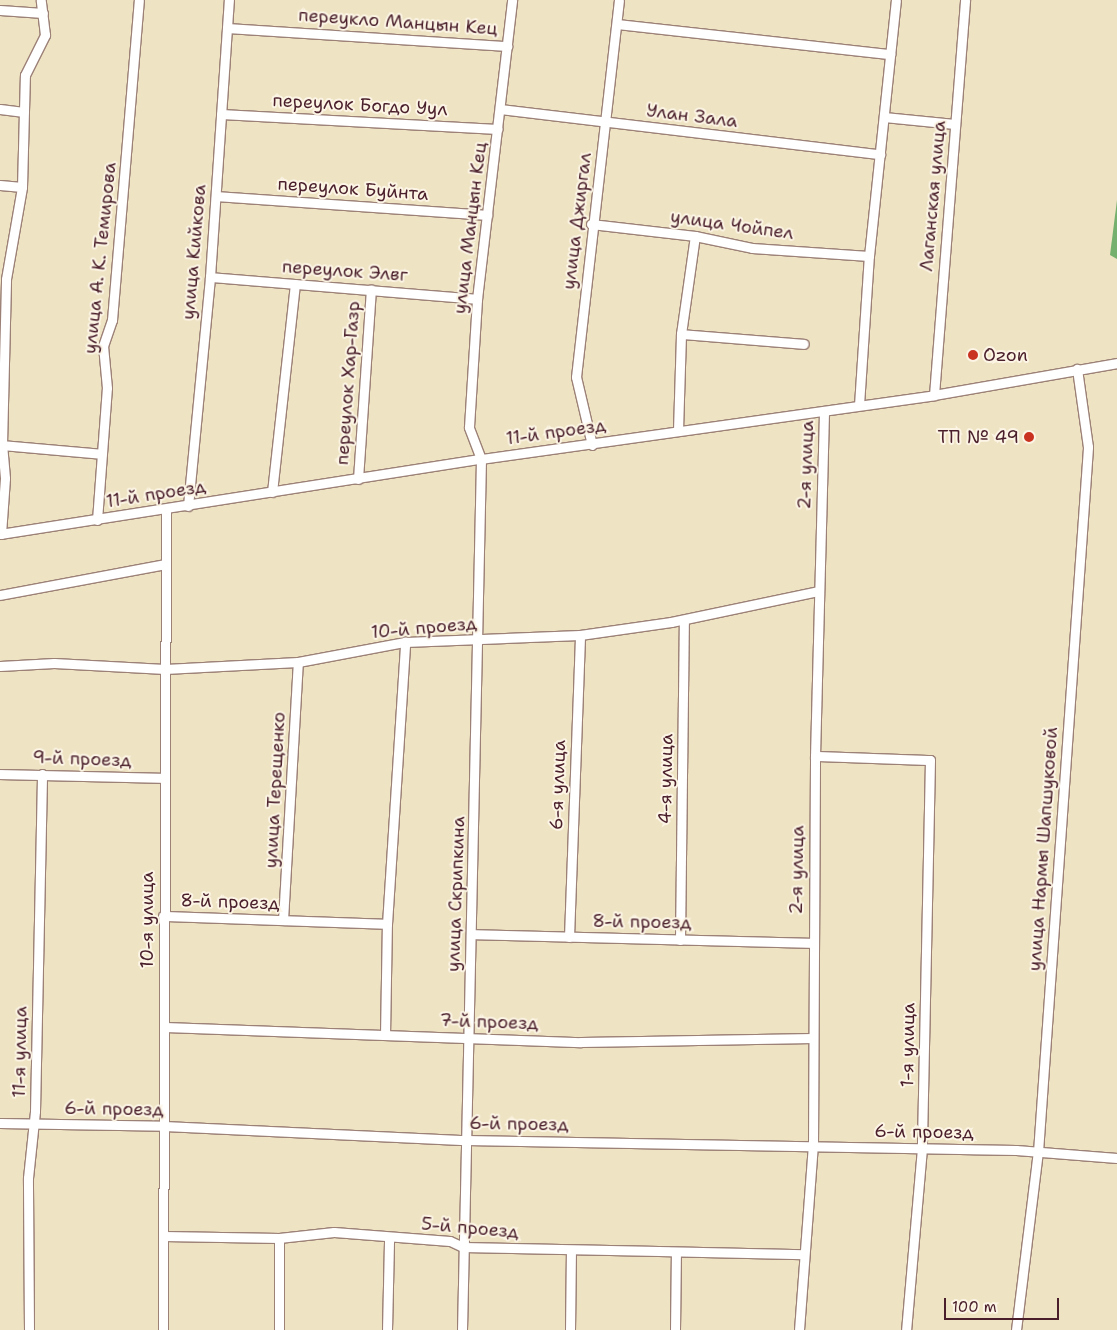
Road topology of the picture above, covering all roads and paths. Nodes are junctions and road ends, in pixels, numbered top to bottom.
1 (41, 0) edge
2 (139, 0) edge
3 (228, 0) edge
4 (512, 0) edge
5 (619, 0) edge
6 (896, 0) edge
7 (965, 0) edge
8 (0, 10) edge
9 (43, 13) junction
10 (616, 24) junction
11 (227, 28) junction
12 (507, 46) junction
13 (890, 54) junction
14 (0, 109) edge
15 (500, 109) junction
16 (24, 112) junction
17 (221, 114) junction
18 (884, 117) junction
19 (606, 122) junction
20 (955, 124) junction
21 (498, 129) junction
22 (880, 154) junction
23 (0, 185) edge
24 (22, 187) junction
25 (216, 196) junction
26 (487, 215) junction
27 (591, 224) junction
28 (695, 236) junction
29 (869, 256) junction
30 (4, 269) edge
31 (210, 277) junction
32 (295, 284) junction
33 (371, 289) junction
34 (477, 299) junction
35 (681, 334) junction
36 (804, 344) dead end
37 (1117, 363) edge
38 (1077, 369) junction
39 (934, 395) junction
40 (859, 405) junction
41 (824, 411) junction
42 (678, 430) junction
43 (2, 445) junction
44 (592, 445) junction
45 (102, 454) junction
46 (481, 459) junction
47 (358, 479) junction
48 (272, 492) junction
49 (188, 506) junction
50 (166, 509) junction
51 (97, 520) junction
52 (1, 534) edge
53 (166, 564) junction
54 (818, 591) junction
55 (0, 595) edge
56 (684, 620) junction
57 (580, 635) junction
58 (480, 639) junction
59 (405, 642) junction
60 (298, 662) junction
61 (0, 666) edge
62 (165, 669) junction
63 (815, 756) junction
64 (0, 774) edge
65 (42, 774) junction
66 (164, 778) junction
67 (163, 916) junction
68 (283, 920) junction
69 (386, 924) junction
70 (471, 934) junction
71 (569, 937) junction
72 (680, 940) junction
73 (812, 943) junction
74 (165, 1027) junction
75 (385, 1035) junction
76 (468, 1038) junction
77 (812, 1038) junction
78 (0, 1123) edge
79 (33, 1123) junction
80 (164, 1126) junction
81 (466, 1140) junction
82 (812, 1145) junction
83 (922, 1148) junction
84 (1038, 1152) junction
85 (1117, 1158) edge
86 (164, 1236) junction
87 (279, 1238) junction
88 (389, 1239) junction
89 (463, 1247) junction
90 (571, 1250) junction
91 (676, 1253) junction
92 (804, 1254) junction
93 (29, 1330) edge
94 (163, 1330) edge
95 (279, 1330) edge
96 (387, 1330) edge
97 (462, 1330) edge
98 (570, 1330) edge
99 (675, 1330) edge
100 (799, 1330) edge
101 (906, 1330) edge
102 (1016, 1330) edge

1 - 9 street
2 - 45 street, улица А. К. Темирова
3 - 11 street, улица Кийкова
4 - 12 street, улица Манцын Кец
5 - 10 street, улица Джиргал
6 - 13 street
7 - 20 street, Лаганская улица
8 - 9 street
9 - 16 street
10 - 13 street
10 - 19 street, улица Джиргал
11 - 12 street, переукло Манцын Кец
11 - 17 street, улица Кийкова
12 - 15 street, улица Манцын Кец
13 - 18 street
14 - 16 street
15 - 19 street, Улан Зала
15 - 21 street, улица Манцын Кец
16 - 24 street
17 - 21 street, переулок Богдо Уул
17 - 25 street, улица Кийкова
18 - 20 street
18 - 22 street
19 - 22 street, Улан Зала
19 - 27 street, улица Джиргал
20 - 39 street, Лаганская улица
21 - 26 street, улица Манцын Кец
22 - 29 street
23 - 24 street
24 - 30 street
25 - 26 street, переулок Буйнта
25 - 31 street, улица Кийкова
26 - 34 street, улица Манцын Кец
27 - 28 street, улица Чойпел
27 - 44 street, улица Джиргал
28 - 29 street, улица Чойпел
28 - 35 street
29 - 40 street
30 - 43 street
31 - 32 street, переулок Элвг
31 - 49 street, улица Кийкова
32 - 33 street, переулок Элвг
32 - 48 street
33 - 34 street, переулок Элвг
33 - 47 street, переулок Хар-Газр
34 - 46 street, улица Манцын Кец
35 - 36 street
35 - 42 street
37 - 38 street, 11-й проезд
38 - 39 street, 11-й проезд
38 - 84 street, улица Нармы Шапшуковой
39 - 40 street, 11-й проезд
40 - 41 street, 11-й проезд
41 - 42 street, 11-й проезд
41 - 54 street, 2-я улица
42 - 44 street, 11-й проезд
43 - 45 street
43 - 52 street
44 - 46 street, 11-й проезд
45 - 51 street, улица А. К. Темирова
46 - 47 street, 11-й проезд
46 - 58 street, улица Скрипкина
47 - 48 street, 11-й проезд
48 - 49 street, 11-й проезд
49 - 50 street, 11-й проезд
50 - 51 street, 11-й проезд
50 - 53 street, 10-я улица
51 - 52 street, 11-й проезд
53 - 55 street
53 - 62 street, 10-я улица
54 - 56 street, 10-й проезд
54 - 63 street, 2-я улица
56 - 57 street, 10-й проезд
56 - 72 street, 4-я улица
57 - 58 street, 10-й проезд
57 - 71 street, 6-я улица
58 - 59 street, 10-й проезд
58 - 70 street, улица Скрипкина
59 - 60 street, 10-й проезд
59 - 69 street
60 - 62 street, 10-й проезд
60 - 68 street, улица Терещенко
61 - 62 street, 10-й проезд
62 - 66 street, 10-я улица
63 - 73 street, 2-я улица
63 - 83 street, 1-я улица
64 - 65 street, 9-й проезд
65 - 66 street, 9-й проезд
65 - 79 street, 11-я улица
66 - 67 street, 10-я улица
67 - 68 street, 8-й проезд
67 - 74 street, 10-я улица
68 - 69 street, 8-й проезд
69 - 75 street
70 - 71 street, 8-й проезд
70 - 76 street, улица Скрипкина
71 - 72 street, 8-й проезд
72 - 73 street, 8-й проезд
73 - 77 street, 2-я улица
74 - 75 street, 7-й проезд
74 - 80 street, 10-я улица
75 - 76 street, 7-й проезд
76 - 77 street, 7-й проезд
76 - 81 street, улица Скрипкина
77 - 82 street, 2-я улица
78 - 79 street, 6-й проезд
79 - 80 street, 6-й проезд
79 - 93 street, 11-я улица
80 - 81 street, 6-й проезд
80 - 86 street, 10-я улица
81 - 82 street, 6-й проезд
81 - 89 street, улица Скрипкина
82 - 83 street, 6-й проезд
82 - 92 street, 2-я улица
83 - 84 street, 6-й проезд
83 - 101 street, 1-я улица
84 - 85 street, 6-й проезд
84 - 102 street, улица Нармы Шапшуковой
86 - 87 street, 5-й проезд
86 - 94 street, 10-я улица
87 - 88 street, 5-й проезд
87 - 95 street
88 - 89 street, 5-й проезд
88 - 96 street
89 - 90 street, 5-й проезд
89 - 97 street, улица Скрипкина
90 - 91 street, 5-й проезд
90 - 98 street
91 - 92 street, 5-й проезд
91 - 99 street
92 - 100 street, 2-я улица

